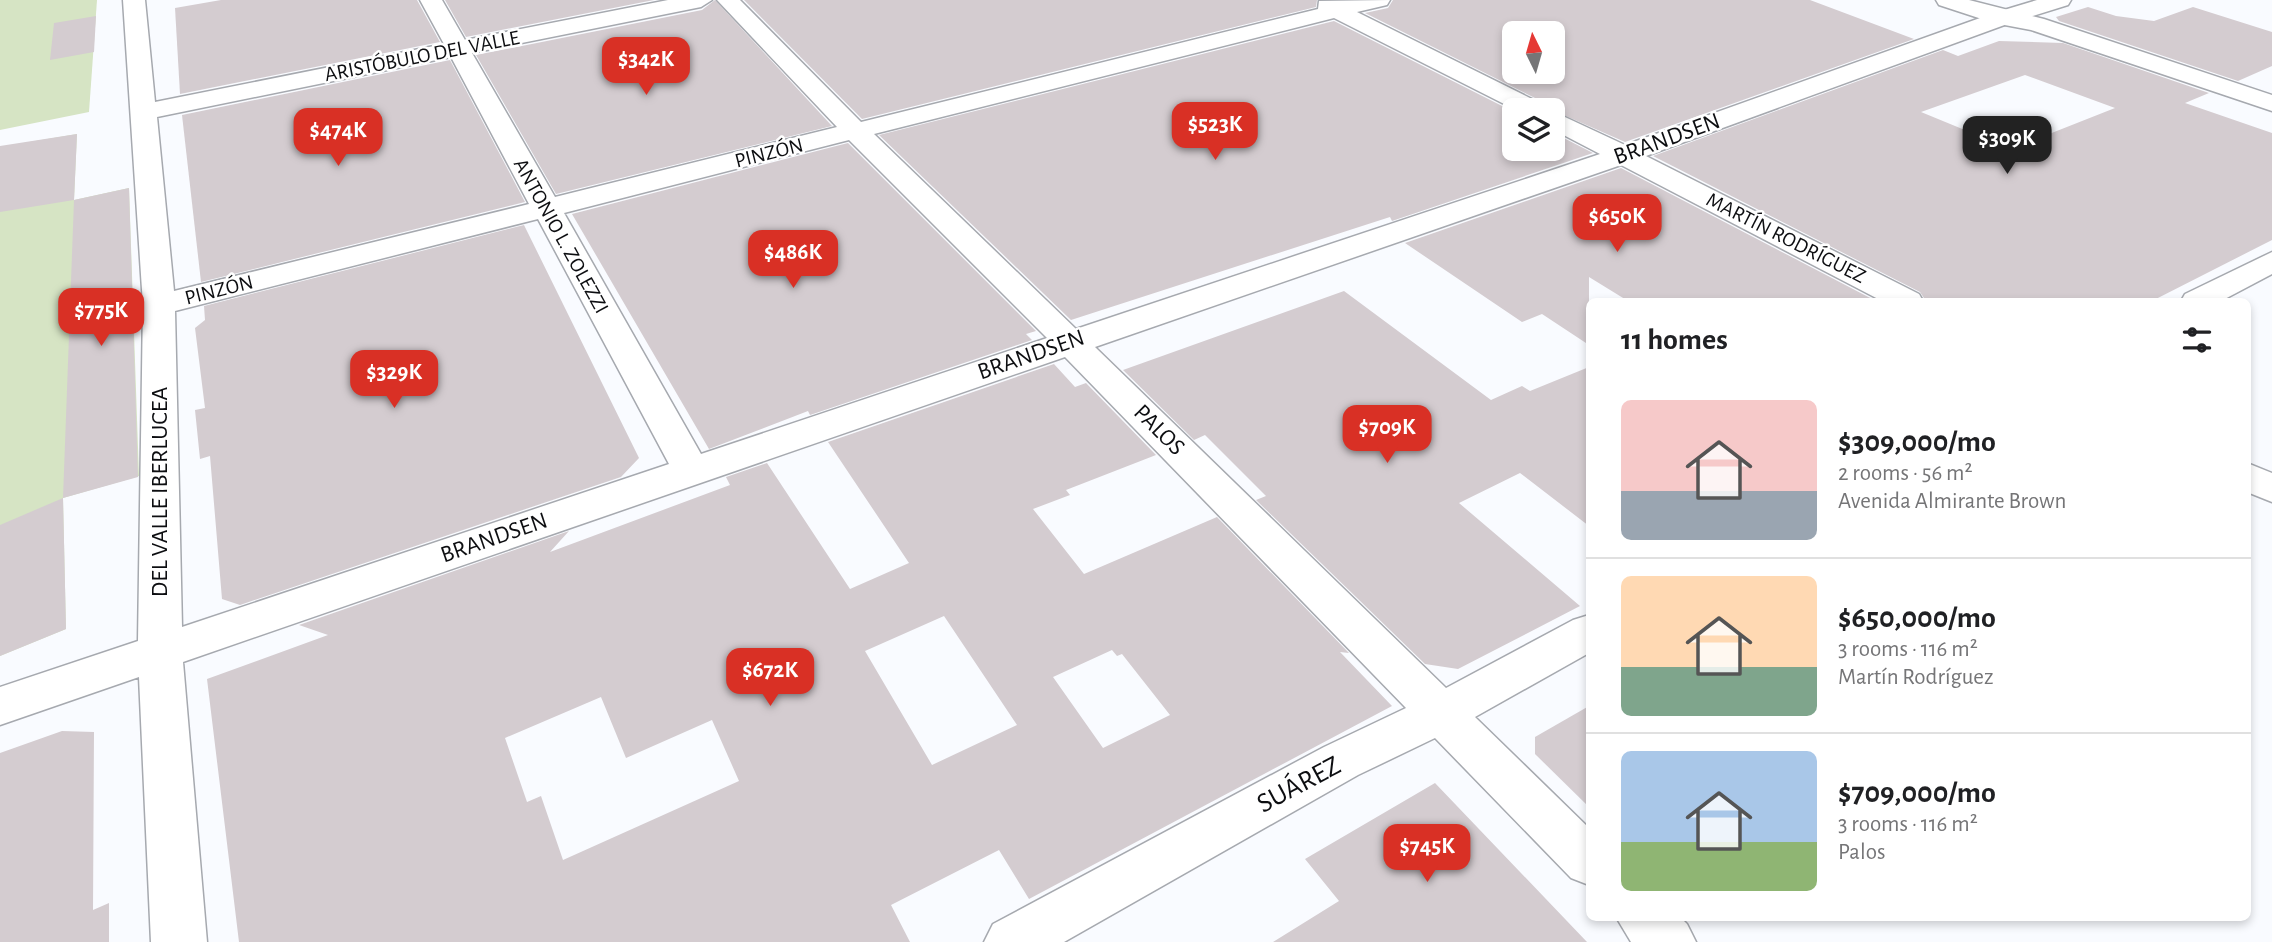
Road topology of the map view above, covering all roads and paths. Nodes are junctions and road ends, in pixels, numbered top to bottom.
1 (134, 0) edge
2 (431, 0) edge
3 (701, 0) edge
4 (728, 0) edge
5 (1379, 0) edge
6 (1947, 0) edge
7 (2060, 0) edge
8 (1326, 5) edge
9 (2002, 18) junction
10 (457, 48) junction
11 (1511, 98) edge
12 (2272, 103) edge
13 (143, 111) junction
14 (2272, 118) edge
15 (1565, 126) edge
16 (855, 131) junction
17 (1624, 155) junction
18 (546, 209) junction
19 (2272, 261) edge
20 (1901, 298) edge
21 (2203, 298) edge
22 (159, 306) junction
23 (1069, 341) junction
24 (692, 471) junction
25 (2251, 478) edge
26 (2272, 489) edge
27 (1586, 634) edge
28 (160, 651) junction
29 (0, 706) edge
30 (1441, 713) junction
31 (1586, 859) edge
32 (1647, 921) edge
33 (178, 942) edge
34 (1012, 942) edge
35 (1668, 942) edge

1 - 13 street, DEL VALLE IBERLUCEA
2 - 10 street, ANTONIO L. ZOLEZZI
3 - 10 street, ARISTÓBULO DEL VALLE
4 - 16 street, PALOS
5 - 8 street, PINZÓN
6 - 9 street
7 - 9 street, BRANDSEN
8 - 11 street
8 - 16 street, PINZÓN
9 - 12 street
9 - 14 street
9 - 17 street, BRANDSEN
10 - 13 street, ARISTÓBULO DEL VALLE
10 - 18 street, ANTONIO L. ZOLEZZI
13 - 22 street, DEL VALLE IBERLUCEA
15 - 17 street, MARTÍN RODRÍGUEZ
16 - 18 street, PINZÓN
16 - 23 street, PALOS
17 - 20 street, MARTÍN RODRÍGUEZ
17 - 23 street, BRANDSEN
18 - 22 street, PINZÓN
18 - 24 street, ANTONIO L. ZOLEZZI
19 - 21 street
22 - 28 street, DEL VALLE IBERLUCEA
23 - 24 street, BRANDSEN
23 - 30 street, PALOS
24 - 28 street, BRANDSEN
25 - 26 street
27 - 30 street, SUÁREZ
28 - 29 street, BRANDSEN
28 - 33 street, DEL VALLE IBERLUCEA
30 - 31 street, PALOS
30 - 34 street, SUÁREZ
32 - 35 street

